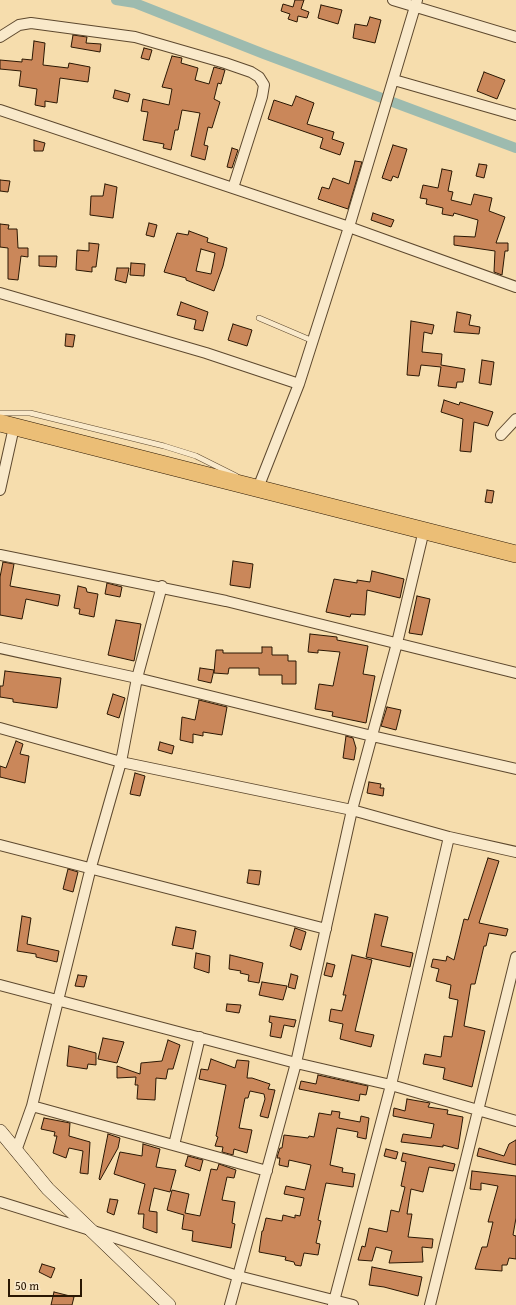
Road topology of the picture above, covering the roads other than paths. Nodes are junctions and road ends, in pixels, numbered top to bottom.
1 (393, 0) edge
2 (416, 3) edge
3 (0, 37) edge
4 (516, 37) edge
5 (394, 80) junction
6 (0, 110) edge
7 (516, 114) edge
8 (233, 188) junction
9 (350, 227) junction
10 (516, 287) edge
11 (0, 293) edge
12 (259, 318) dead end
13 (313, 340) junction
14 (299, 384) junction
15 (0, 413) edge
16 (516, 419) edge
17 (7, 425) edge
18 (501, 435) dead end
19 (258, 488) junction
20 (0, 490) edge
21 (424, 530) junction
22 (516, 554) edge
23 (0, 555) edge
24 (162, 586) junction
25 (397, 643) junction
26 (0, 648) edge
27 (516, 673) edge
28 (137, 678) junction
29 (0, 728) edge
30 (372, 736) junction
31 (121, 762) junction
32 (516, 769) edge
33 (352, 810) junction
34 (449, 837) junction
35 (0, 845) edge
36 (516, 852) edge
37 (91, 867) junction
38 (326, 929) junction
39 (516, 957) edge
40 (0, 985) edge
41 (59, 1000) junction
42 (200, 1037) junction
43 (296, 1063) junction
44 (391, 1085) junction
45 (32, 1106) junction
46 (479, 1112) junction
47 (516, 1121) edge
48 (0, 1131) edge
49 (174, 1145) junction
50 (16, 1151) junction
51 (267, 1170) junction
52 (0, 1202) edge
53 (89, 1229) junction
54 (238, 1276) junction
55 (334, 1302) edge
56 (169, 1305) edge
57 (230, 1305) edge
58 (353, 1305) edge
59 (430, 1305) edge

1 - 2 street
2 - 4 street
2 - 5 street
3 - 8 street
5 - 7 street
5 - 9 street
6 - 8 street
8 - 9 street
9 - 10 street
9 - 13 street
11 - 14 street
12 - 13 lane
13 - 14 street
14 - 19 street
15 - 19 lane
16 - 18 street
17 - 19 highway
17 - 20 street
19 - 21 highway
21 - 22 highway
21 - 25 street
23 - 24 street
24 - 25 street
24 - 28 street
25 - 27 street
25 - 30 street
26 - 28 street
28 - 30 street
28 - 31 street
29 - 31 street
30 - 32 street
30 - 33 street
31 - 33 street
31 - 37 street
33 - 34 street
33 - 38 street
34 - 36 street
34 - 44 street
35 - 37 street
37 - 38 street
37 - 41 street
38 - 43 street
39 - 46 street
40 - 41 street
41 - 42 street
41 - 45 street
42 - 43 street
42 - 49 street
43 - 44 street
43 - 51 street
44 - 46 street
44 - 55 street
45 - 49 street
45 - 50 street
46 - 47 street
46 - 59 street
48 - 50 street
49 - 51 street
50 - 53 street
51 - 54 street
52 - 53 street
53 - 54 street
53 - 56 street
54 - 55 street
54 - 57 street
55 - 58 street

